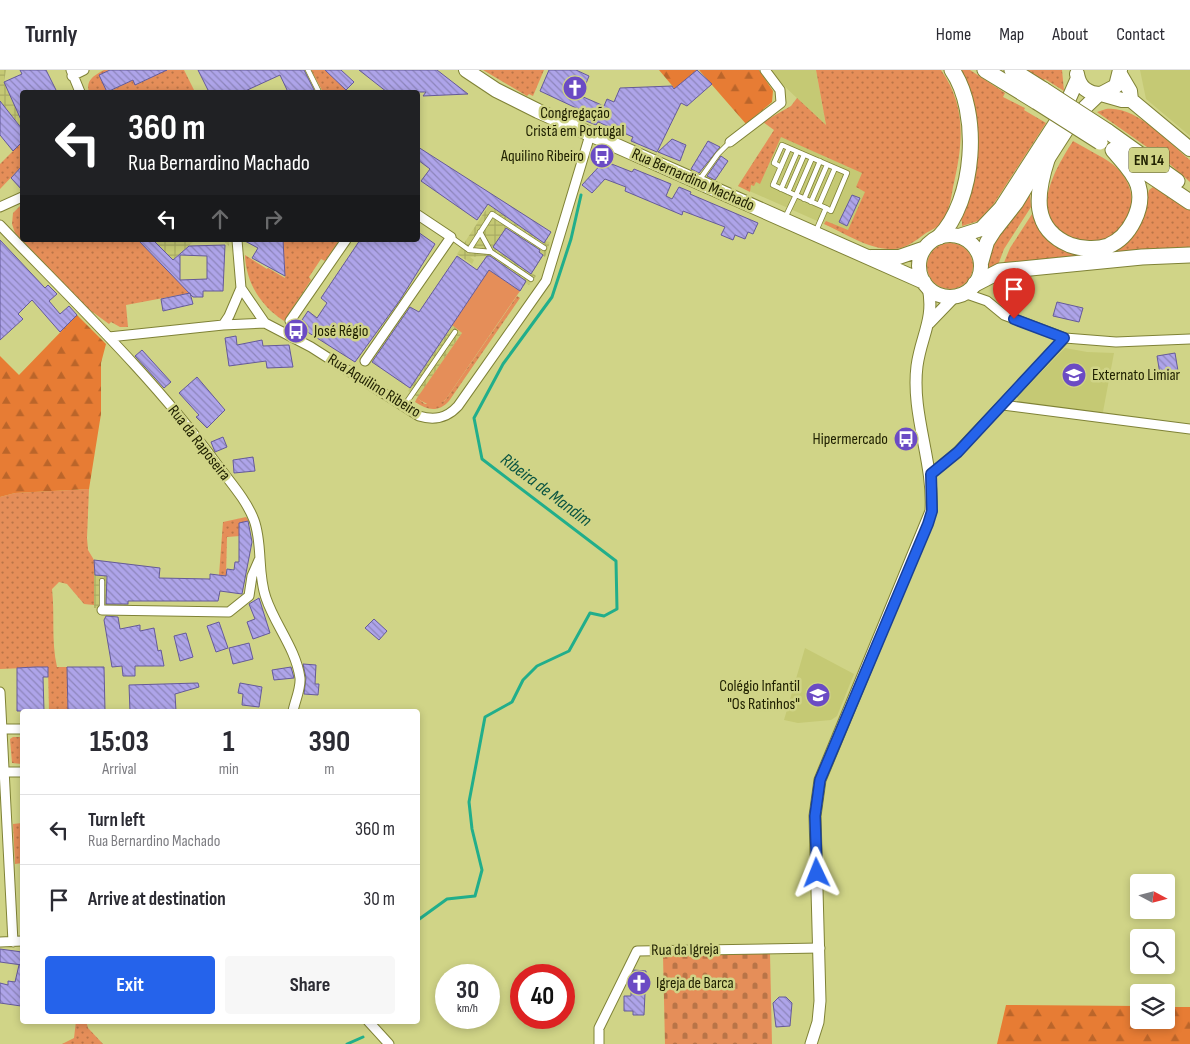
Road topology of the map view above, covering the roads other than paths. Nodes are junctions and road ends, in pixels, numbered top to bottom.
1 (84, 70) edge
2 (308, 70) edge
3 (466, 70) edge
4 (764, 70) edge
5 (952, 70) edge
6 (986, 70) edge
7 (1012, 70) edge
8 (1120, 72) edge
9 (71, 73) edge
10 (1078, 74) edge
11 (79, 90) edge
12 (318, 90) edge
13 (1100, 94) junction
14 (1041, 96) junction
15 (1131, 100) junction
16 (590, 135) junction
17 (1104, 136) junction
18 (730, 142) joint
19 (789, 148) junction
20 (1190, 149) edge
21 (1113, 150) junction
22 (797, 152) junction
23 (804, 155) junction
24 (812, 158) junction
25 (1047, 160) junction
26 (820, 161) junction
27 (827, 165) junction
28 (781, 166) junction
29 (835, 168) junction
30 (699, 182) junction
31 (781, 189) junction
32 (1190, 191) edge
33 (788, 192) junction
34 (796, 195) junction
35 (20, 198) edge
36 (804, 198) junction
37 (811, 202) junction
38 (1190, 202) edge
39 (819, 205) junction
40 (0, 207) edge
41 (826, 208) junction
42 (420, 216) edge
43 (784, 219) junction
44 (0, 225) edge
45 (480, 232) junction
46 (815, 233) junction
47 (959, 236) junction
48 (451, 237) junction
49 (939, 237) junction
50 (237, 242) edge
51 (345, 242) edge
52 (544, 248) dead end
53 (925, 248) junction
54 (469, 250) junction
55 (491, 252) junction
56 (1190, 255) edge
57 (870, 257) junction
58 (981, 262) junction
59 (530, 279) dead end
60 (926, 284) junction
61 (241, 288) junction
62 (965, 291) junction
63 (290, 321) dead end
64 (265, 323) junction
65 (929, 323) junction
66 (223, 325) junction
67 (455, 332) dead end
68 (109, 337) junction
69 (1064, 338) junction
70 (1190, 339) edge
71 (365, 361) dead end
72 (1003, 405) junction
73 (404, 406) junction
74 (1190, 428) edge
75 (931, 474) junction
76 (259, 560) junction
77 (102, 580) dead end
78 (102, 610) joint
79 (0, 692) edge
80 (293, 709) edge
81 (2, 729) junction
82 (20, 729) edge
83 (4, 772) junction
84 (20, 772) edge
85 (0, 942) edge
86 (18, 942) edge
87 (820, 948) junction
88 (371, 1024) edge
89 (389, 1044) edge
90 (599, 1044) edge
91 (811, 1044) edge

1 - 9 street
2 - 12 lane
3 - 16 main road, Rua Bernardino Machado
4 - 18 street
5 - 49 main road
6 - 14 main road, EN 14
7 - 14 main road, EN 14
8 - 13 main road
8 - 15 main road
9 - 11 street
10 - 13 main road
10 - 47 main road
13 - 15 main road
13 - 25 main road
14 - 17 main road, EN 14, bridge
15 - 20 main road
16 - 30 main road, Rua Bernardino Machado
16 - 73 street, Rua Aquilino Ribeiro
17 - 21 main road, EN 14
17 - 32 main road, EN 14
18 - 30 lane
19 - 22 lane
19 - 28 lane
19 - 28 lane
21 - 25 main road
21 - 38 main road, EN 14
22 - 23 lane
22 - 31 lane
23 - 24 lane
23 - 33 lane
24 - 26 lane
24 - 34 lane
25 - 58 main road
26 - 27 lane
26 - 36 lane
27 - 29 lane
27 - 37 lane
28 - 31 lane
29 - 39 lane
29 - 41 lane
30 - 43 main road, Rua Bernardino Machado
31 - 33 lane
33 - 34 lane
34 - 36 lane
34 - 43 lane
35 - 40 street
36 - 37 lane
37 - 39 lane
39 - 41 lane
41 - 46 lane
42 - 48 street
43 - 46 main road, Rua Bernardino Machado
44 - 68 street, Rua da Raposeira
45 - 52 lane
45 - 54 lane
45 - 55 lane
46 - 57 main road, Rua Bernardino Machado
47 - 49 main road
47 - 58 main road
48 - 54 lane
48 - 71 street
49 - 53 main road
50 - 61 street
51 - 63 street
53 - 57 main road, Rua Bernardino Machado
53 - 60 main road
54 - 55 lane
55 - 59 lane
56 - 62 main road
57 - 60 main road, Rua Bernardino Machado
58 - 62 main road
60 - 62 main road
60 - 65 street
61 - 64 street
61 - 66 street
62 - 65 street
62 - 69 street
64 - 66 street
64 - 73 street, Rua Aquilino Ribeiro
65 - 75 street
66 - 68 street
67 - 73 lane
68 - 76 street, Rua da Raposeira
69 - 70 street
69 - 72 street
72 - 74 street
72 - 75 street
75 - 87 street
76 - 78 street
76 - 80 street, Rua da Raposeira
77 - 78 lane
79 - 81 street
81 - 82 street
81 - 83 street
83 - 84 street
83 - 86 street
85 - 86 street
87 - 90 street, Rua da Igreja
87 - 91 street
88 - 89 street

